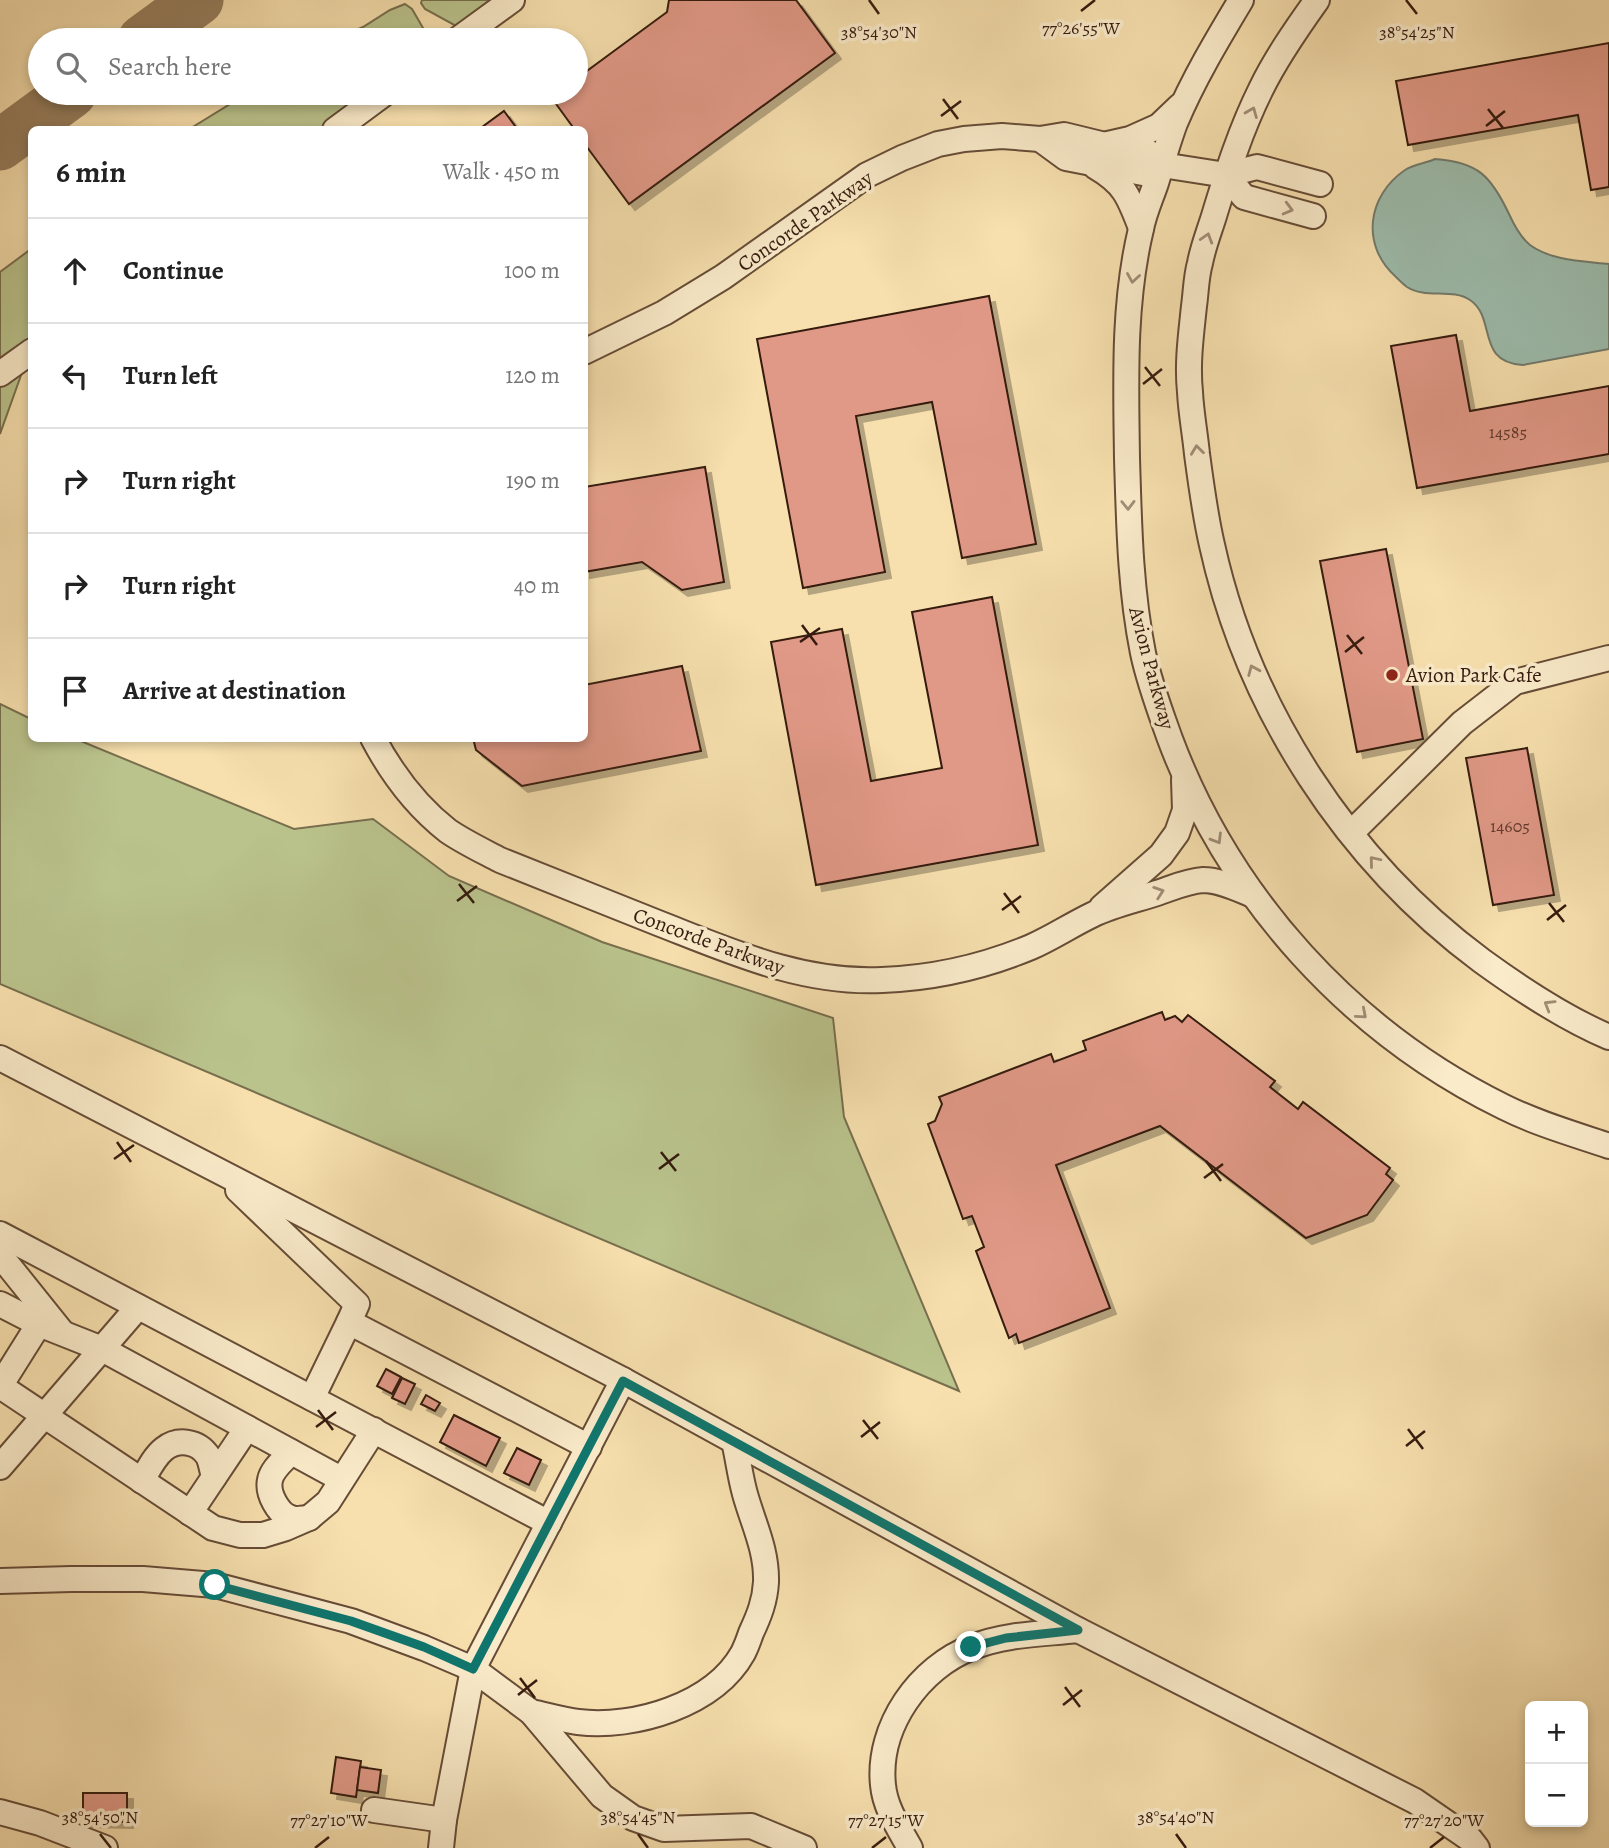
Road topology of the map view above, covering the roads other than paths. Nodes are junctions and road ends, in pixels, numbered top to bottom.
1 (512, 0) edge
2 (1241, 0) edge
3 (1317, 0) edge
4 (474, 28) edge
5 (1185, 101) junction
6 (369, 105) edge
7 (340, 126) edge
8 (1097, 154) junction
9 (1162, 165) junction
10 (1226, 175) junction
11 (1320, 184) dead end
12 (1313, 216) dead end
13 (1141, 228) junction
14 (588, 350) edge
15 (28, 354) edge
16 (0, 374) edge
17 (1609, 658) edge
18 (375, 742) edge
19 (1184, 777) junction
20 (1351, 833) junction
21 (1253, 895) junction
22 (1094, 914) junction
23 (1609, 1037) edge
24 (0, 1058) edge
25 (1609, 1146) edge
26 (216, 1170) junction
27 (0, 1234) edge
28 (0, 1255) edge
29 (0, 1304) edge
30 (138, 1307) junction
31 (349, 1322) junction
32 (39, 1324) junction
33 (63, 1333) junction
34 (102, 1349) junction
35 (623, 1381) junction
36 (0, 1386) edge
37 (312, 1398) junction
38 (44, 1416) junction
39 (247, 1428) junction
40 (374, 1430) junction
41 (734, 1441) junction
42 (589, 1447) junction
43 (291, 1452) junction
44 (2, 1460) edge
45 (214, 1477) junction
46 (341, 1479) junction
47 (142, 1481) junction
48 (190, 1513) junction
49 (309, 1518) junction
50 (549, 1523) junction
51 (0, 1581) edge
52 (1078, 1630) junction
53 (473, 1669) junction
54 (531, 1712) junction
55 (374, 1810) dead end
56 (0, 1812) edge
57 (444, 1820) junction
58 (105, 1848) edge
59 (441, 1848) edge
60 (804, 1848) edge
61 (910, 1848) edge
62 (1477, 1848) edge

1 - 4 street
2 - 5 street, Avion Parkway
10 -> 3 street
5 - 8 street
5 - 9 street, Avion Parkway
6 - 7 street
8 - 9 street, Concorde Parkway
8 - 13 street
8 - 14 street, Concorde Parkway
9 - 10 street, Concorde Parkway
9 - 13 street, Avion Parkway
10 - 11 street
10 -> 12 street
20 -> 10 street
13 -> 19 street, Avion Parkway
15 - 16 street
17 - 20 street
18 - 22 street, Concorde Parkway
19 -> 21 street, Avion Parkway
19 - 22 street, Concorde Parkway
23 -> 20 street
22 -> 21 street, Concorde Parkway
21 -> 25 street, Avion Parkway
24 - 26 street
26 - 31 street
26 - 35 street
27 - 30 street
28 - 33 street
29 - 32 street
30 - 34 street
30 - 37 street
31 - 37 street
31 - 42 street
32 - 33 street
32 - 36 street
33 - 34 street
34 - 38 street
34 - 39 street
35 - 41 street
35 - 42 street
36 - 38 street
37 - 40 street
38 - 44 street
38 - 47 street
39 - 43 street
39 - 45 street
40 - 46 street
40 - 50 street
41 - 52 street
41 - 54 street
42 - 50 street
43 - 46 street
43 - 49 street
45 - 47 street
45 - 48 street
46 - 49 street
47 - 48 street
48 - 49 street
50 - 53 street
51 - 53 street
52 - 61 street
52 - 62 street
53 - 54 street
53 - 57 street
54 - 60 street
55 - 57 street
56 - 58 street
57 - 59 street

